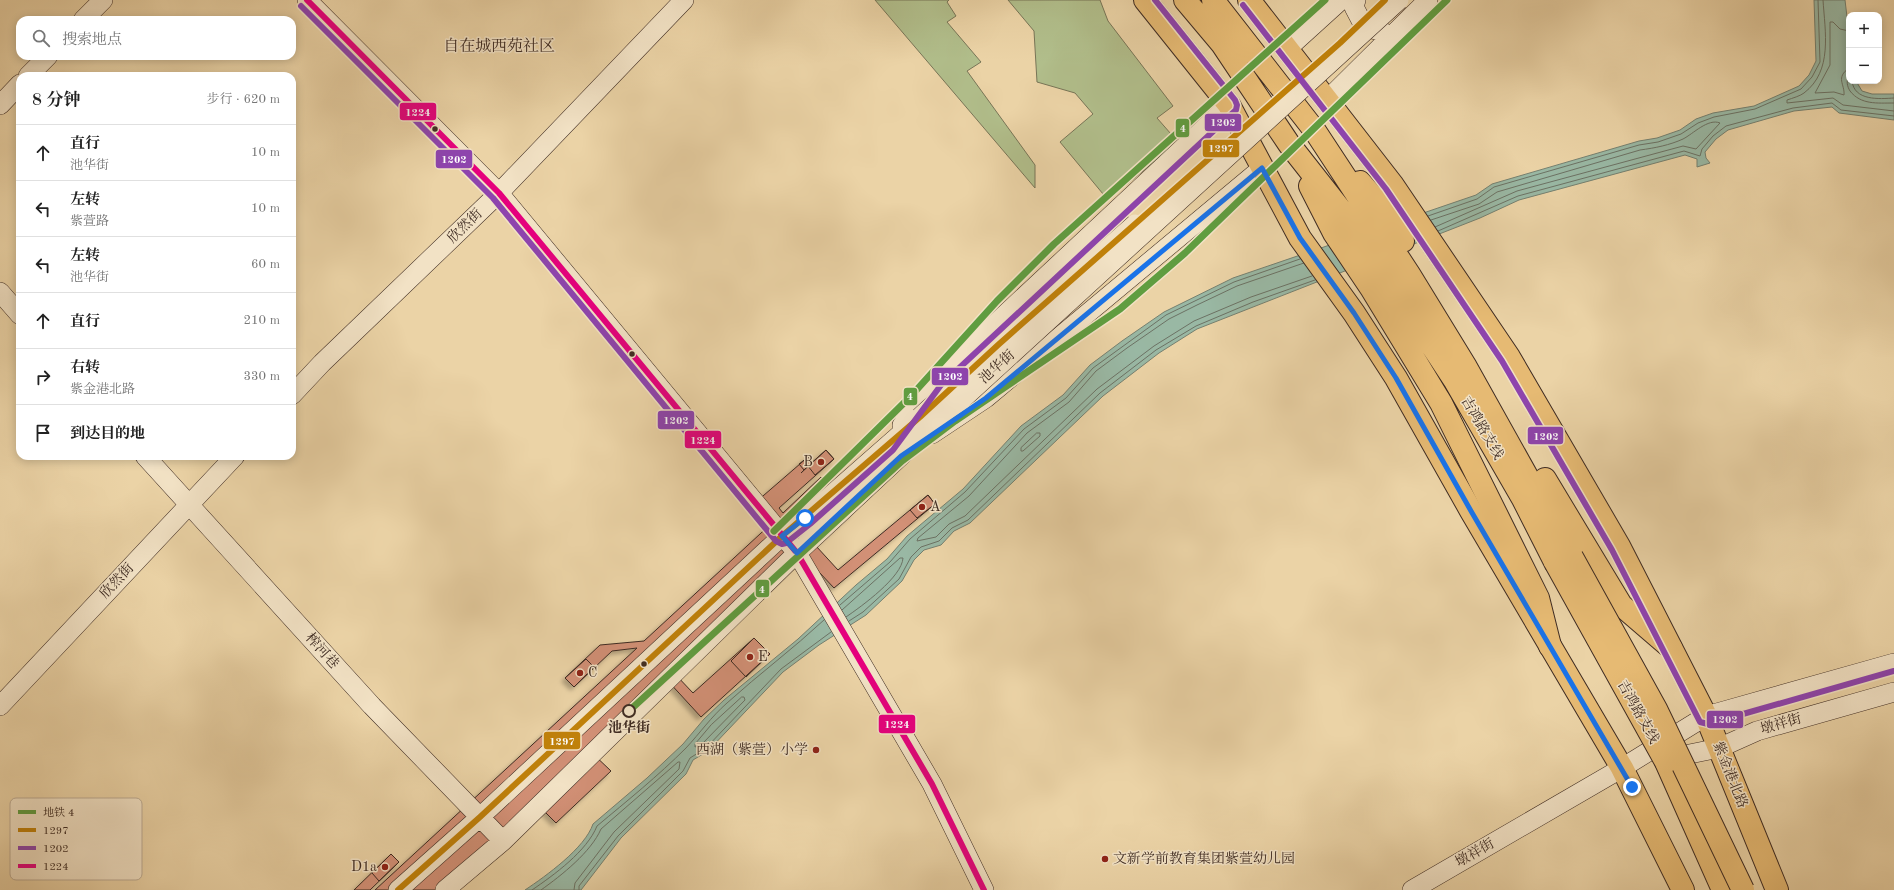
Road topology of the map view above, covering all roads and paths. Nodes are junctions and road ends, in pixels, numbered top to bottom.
1 (103, 0) edge
2 (307, 0) edge
3 (684, 0) edge
4 (1145, 0) edge
5 (1185, 0) edge
6 (1213, 0) edge
7 (1249, 0) edge
8 (1341, 0) edge
9 (1356, 0) edge
10 (1386, 0) edge
11 (1399, 0) edge
12 (1428, 0) edge
13 (87, 16) edge
14 (1408, 19) junction
15 (1287, 49) junction
16 (44, 60) edge
17 (32, 72) edge
18 (16, 88) edge
19 (1327, 100) junction
20 (0, 105) edge
21 (1229, 105) junction
22 (1262, 168) junction
23 (499, 193) junction
24 (1359, 220) junction
25 (1397, 278) junction
26 (0, 292) edge
27 (16, 310) edge
28 (296, 391) edge
29 (926, 422) junction
30 (894, 450) junction
31 (149, 460) edge
32 (231, 460) edge
33 (189, 505) junction
34 (782, 536) junction
35 (797, 553) junction
36 (1564, 560) junction
37 (1550, 646) junction
38 (1671, 648) junction
39 (1894, 663) edge
40 (1894, 692) edge
41 (0, 706) edge
42 (1706, 716) junction
43 (1719, 748) junction
44 (1622, 768) junction
45 (480, 817) junction
46 (503, 841) junction
47 (398, 890) edge
48 (445, 890) edge
49 (984, 890) edge
50 (1412, 890) edge
51 (1683, 890) edge
52 (1723, 890) edge
53 (1743, 890) edge
54 (1777, 890) edge

1 - 13 main road
2 - 23 main road
3 - 23 main road, 欣然街
4 - 21 main road
5 - 24 main road, 吉鸿路支线
6 - 24 main road, 吉鸿路支线
7 - 15 main road, 紫金港北路
8 - 15 main road
9 - 14 main road
10 - 29 main road, 池华街, bridge
11 - 29 main road, 池华街, bridge
12 - 14 main road
14 - 19 main road
15 - 19 main road, 紫金港北路
16 - 17 main road
18 - 20 main road
19 - 38 main road, 紫金港北路
21 - 22 main road
21 - 30 main road
22 - 30 main road
22 - 37 main road
23 - 28 main road, 欣然街
23 - 34 main road
24 - 25 main road, 吉鸿路支线
24 - 25 main road
25 - 36 main road, 吉鸿路支线
25 - 37 main road
25 - 38 main road
26 - 27 main road
29 - 30 main road, 池华街
30 - 34 main road, 池华街
30 - 35 main road, 池华街
31 - 33 main road, 榨河巷
32 - 33 main road, 欣然街
33 - 41 main road, 欣然街
33 - 45 main road, 榨河巷
34 - 35 main road
34 - 45 main road, 池华街
35 - 46 main road, 池华街
35 - 49 main road
36 - 52 main road, 吉鸿路支线, bridge
36 - 53 main road, 吉鸿路支线, bridge
37 - 44 main road
38 - 42 main road, 紫金港北路
39 - 42 main road, 墩祥街
40 - 43 main road, 墩祥街
42 - 43 main road, 紫金港北路
42 - 44 main road, 墩祥街
43 - 44 main road, 墩祥街
43 - 54 main road, 紫金港北路
44 - 50 main road, 墩祥街
44 - 51 main road
45 - 46 main road, 榨河巷
45 - 47 main road, 池华街
46 - 48 main road, 池华街

